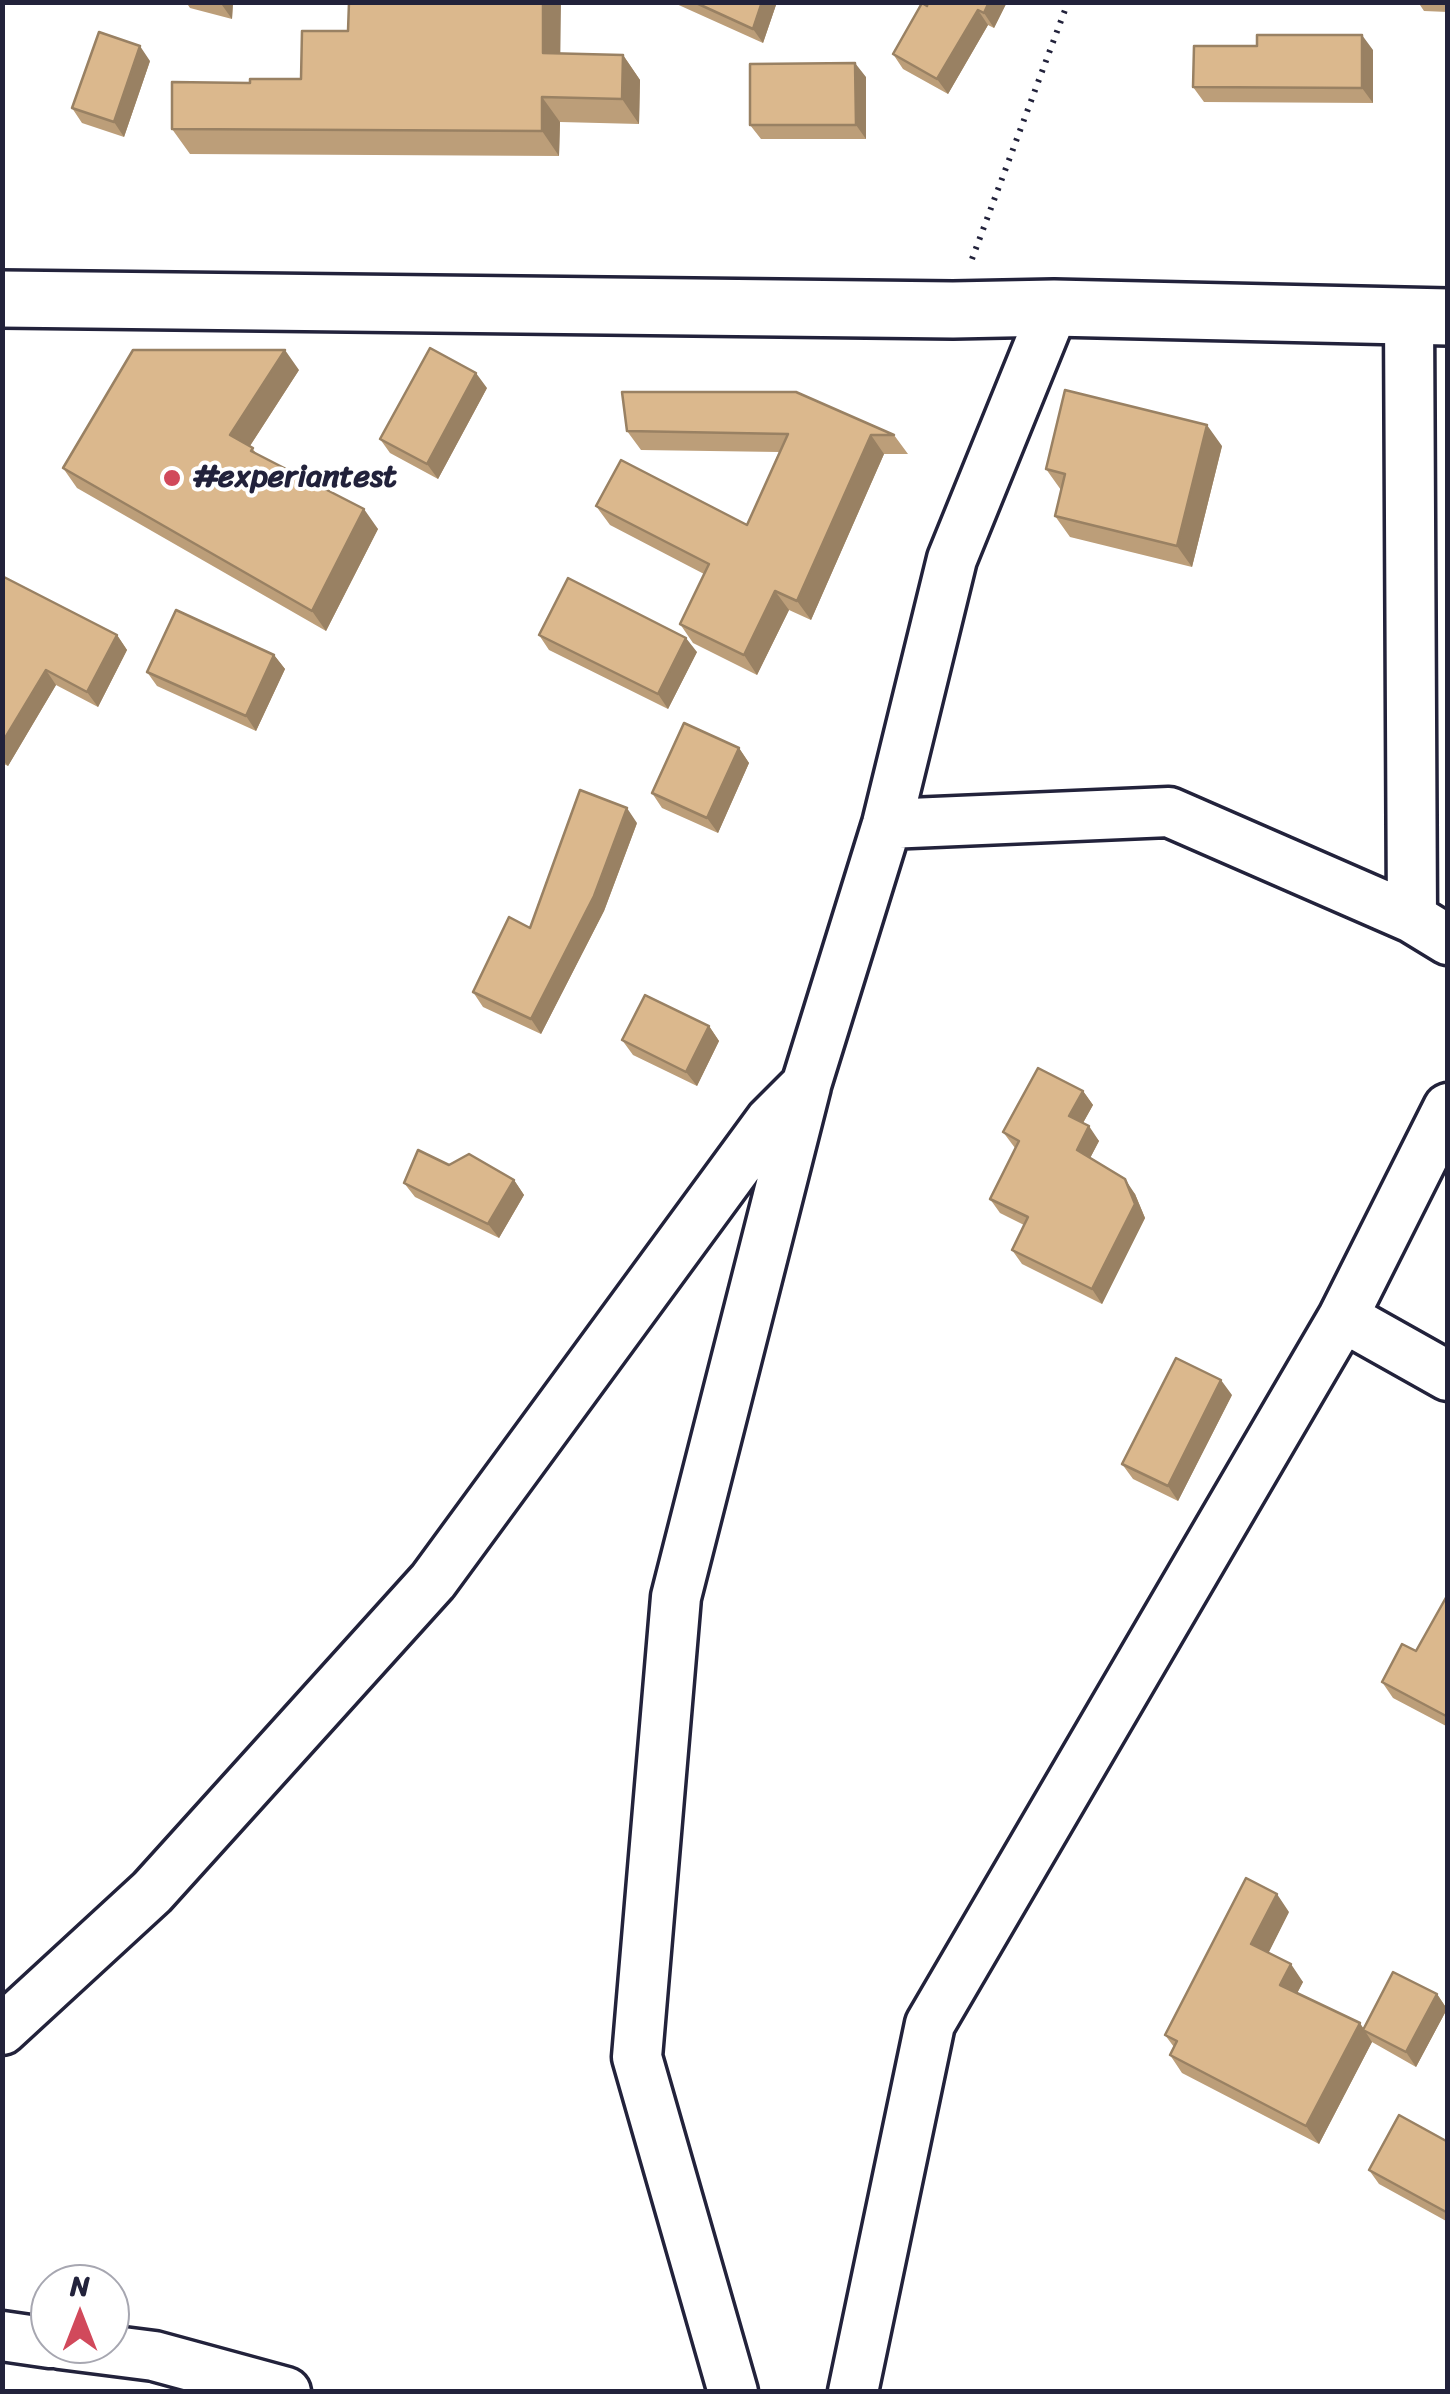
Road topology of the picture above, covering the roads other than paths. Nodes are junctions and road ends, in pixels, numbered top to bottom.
1 (2, 299) edge
2 (1054, 308) junction
3 (1428, 317) edge
4 (886, 824) junction
5 (1430, 929) edge
6 (806, 1085) junction
7 (1448, 1108) edge
8 (1343, 1317) junction
9 (1448, 1376) edge
10 (2, 2030) edge
11 (2, 2336) edge
12 (30, 2340) edge
13 (130, 2353) edge
14 (286, 2392) edge
15 (733, 2392) edge
16 (853, 2392) edge

1 - 2 street
2 - 3 street
2 - 4 street
3 - 5 street
4 - 5 street
4 - 6 street
6 - 10 street
6 - 15 street
7 - 8 street
8 - 9 street
8 - 16 street
11 - 12 street
13 - 14 street

